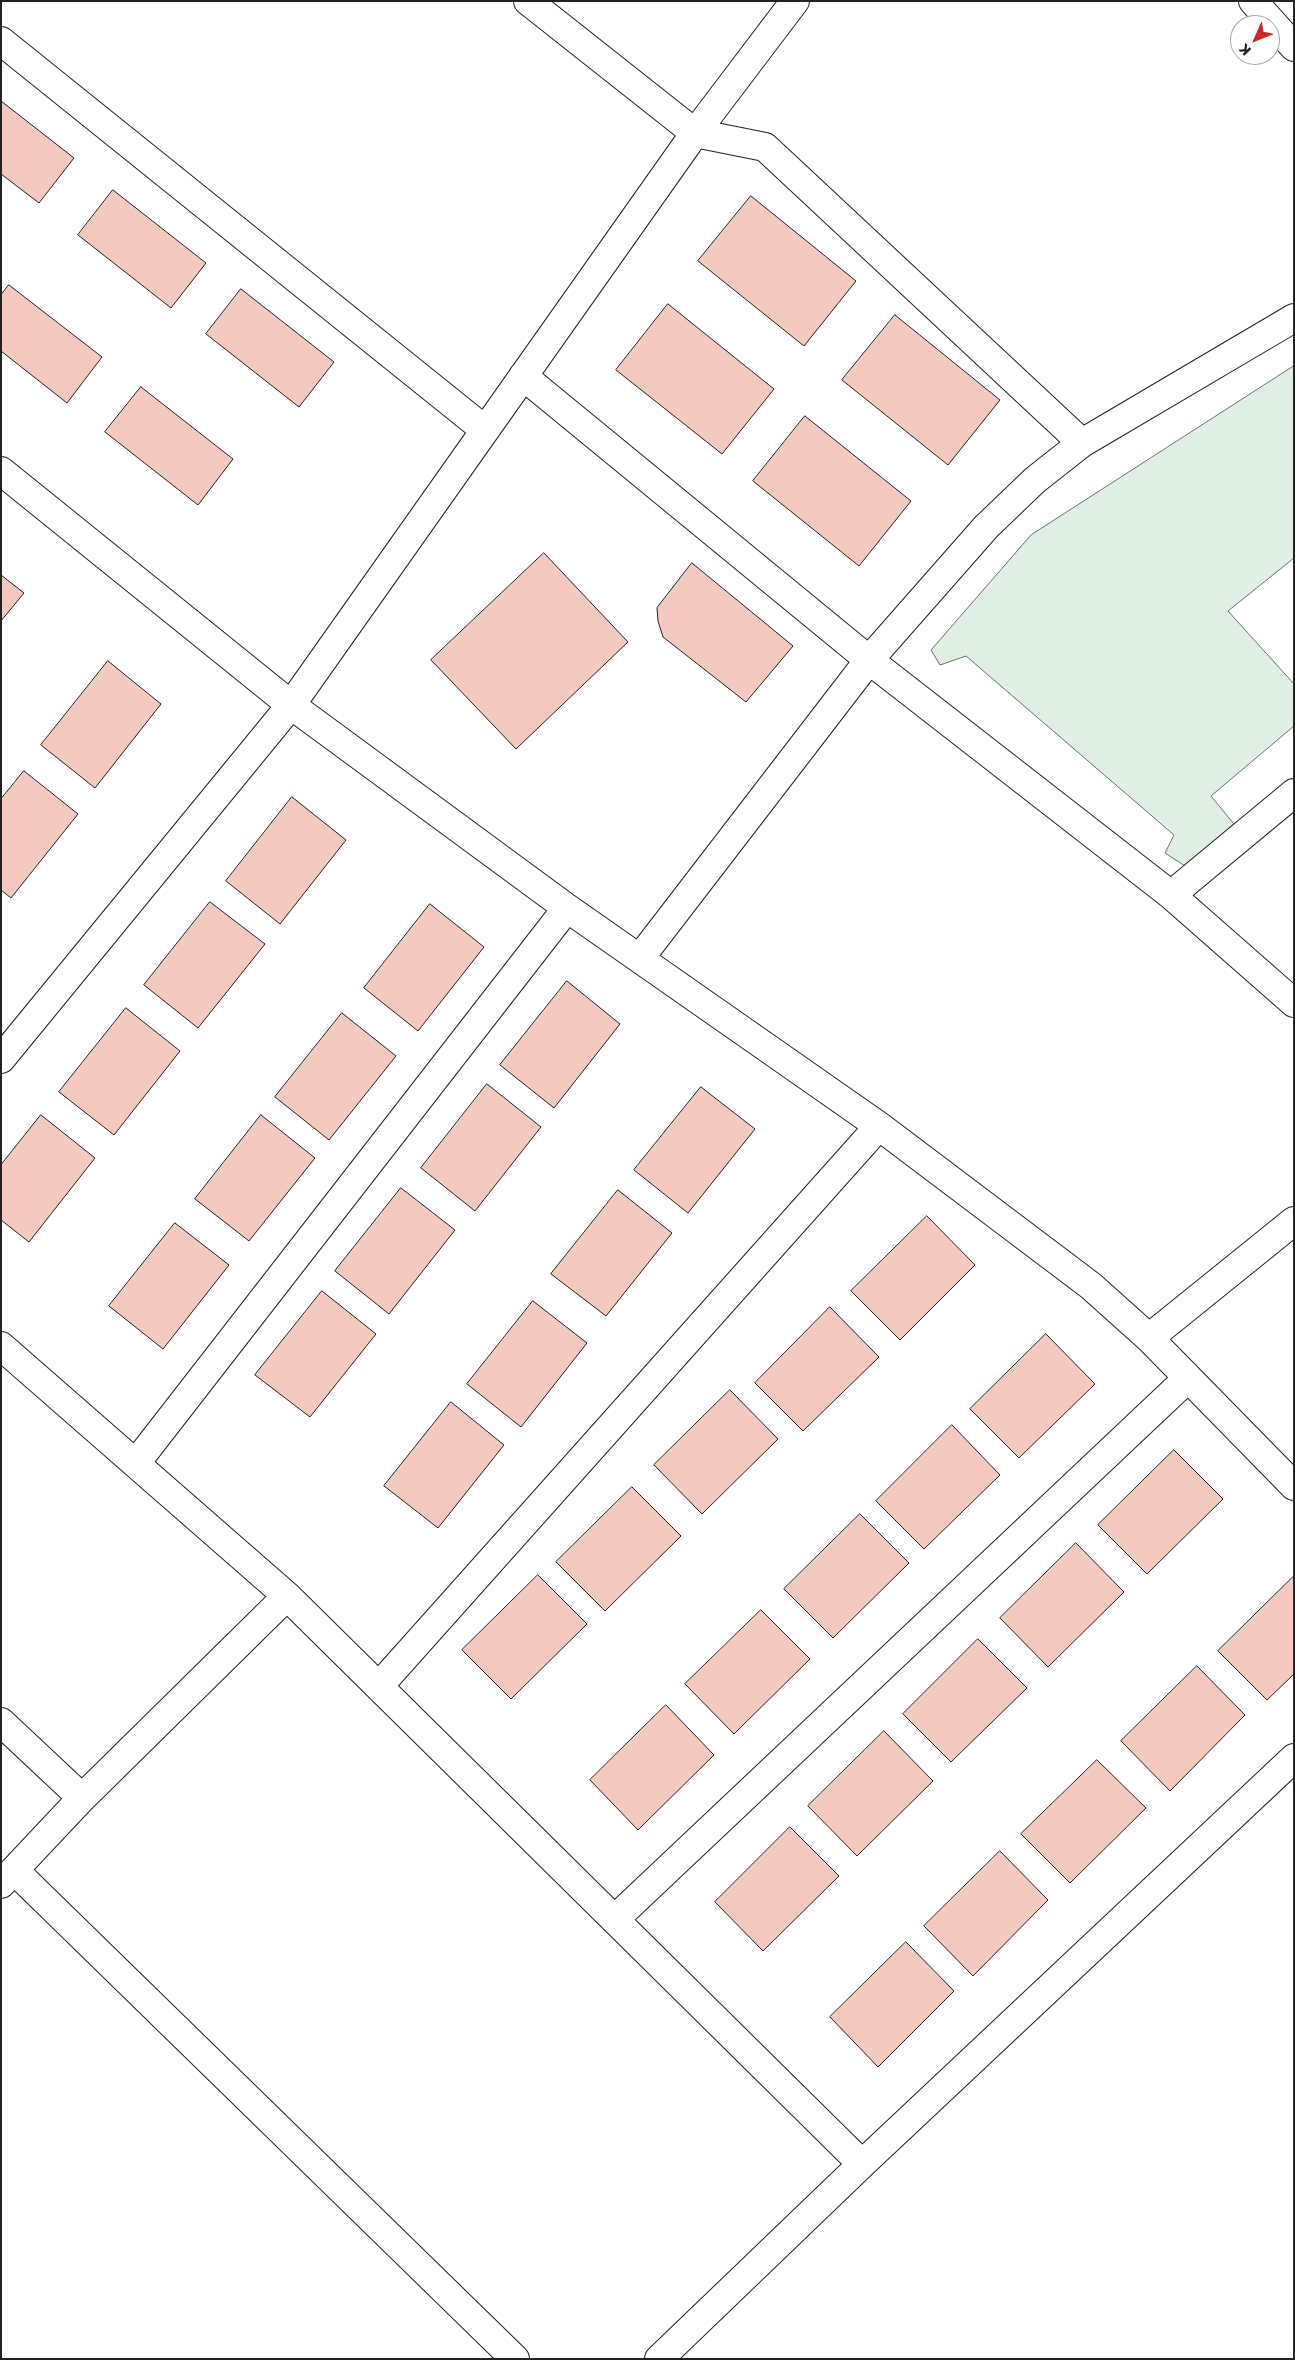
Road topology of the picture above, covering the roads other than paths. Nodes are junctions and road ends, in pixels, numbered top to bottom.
1 (528, 1) edge
2 (795, 1) edge
3 (1253, 1) edge
4 (1, 41) edge
5 (1294, 47) edge
6 (695, 133) junction
7 (1294, 318) edge
8 (523, 376) junction
9 (485, 430) junction
10 (1082, 443) junction
11 (1, 471) edge
12 (870, 660) junction
13 (291, 705) junction
14 (1294, 793) edge
15 (1171, 895) junction
16 (566, 908) junction
17 (640, 958) junction
18 (1294, 1003) edge
19 (1, 1059) edge
20 (879, 1126) junction
21 (1294, 1221) edge
22 (1149, 1338) junction
23 (1, 1346) edge
24 (1188, 1378) junction
25 (136, 1463) junction
26 (1294, 1486) edge
27 (287, 1596) junction
28 (378, 1686) junction
29 (1, 1722) edge
30 (1294, 1758) edge
31 (82, 1798) junction
32 (8, 1877) edge
33 (615, 1919) junction
34 (862, 2164) junction
35 (515, 2359) edge
36 (659, 2359) edge

1 - 6 street
2 - 6 street
3 - 5 street
4 - 9 street
6 - 8 street
6 - 10 street
7 - 10 street
8 - 9 street
8 - 12 street
9 - 13 street
10 - 12 street
11 - 13 street
12 - 15 street
12 - 17 street
13 - 16 street
13 - 19 street
14 - 15 street
15 - 18 street
16 - 17 street
16 - 25 street
17 - 20 street
20 - 22 street
20 - 28 street
21 - 22 street
22 - 24 street
23 - 25 street
24 - 26 street
24 - 33 street
25 - 27 street
27 - 28 street
27 - 31 street
28 - 33 street
29 - 31 street
30 - 34 street
31 - 32 street
32 - 35 street
33 - 34 street
34 - 36 street

